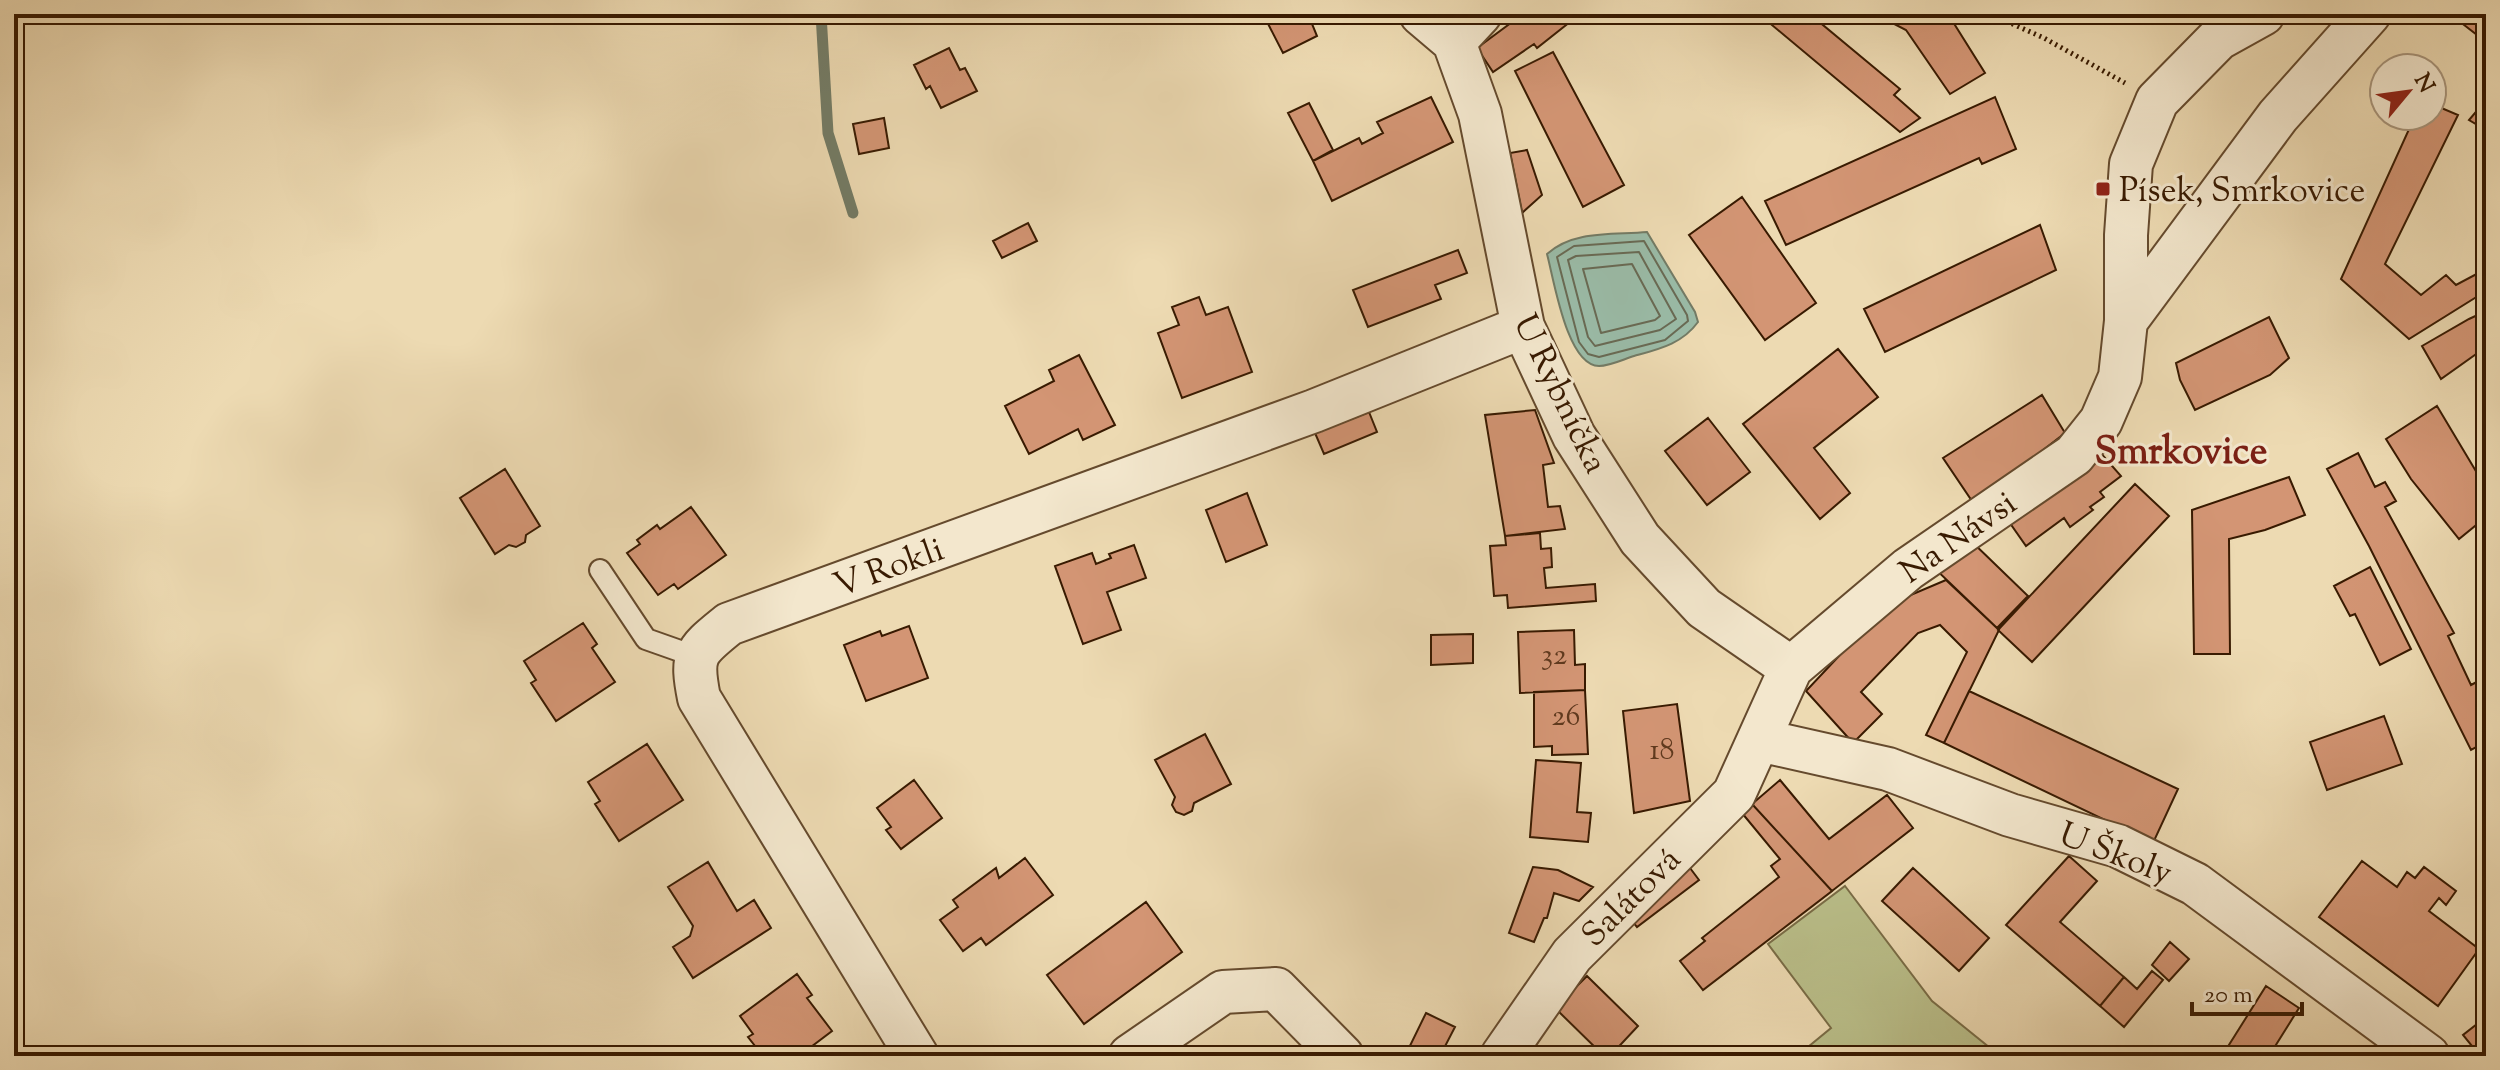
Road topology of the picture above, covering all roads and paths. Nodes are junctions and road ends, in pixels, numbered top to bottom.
1 (1421, 14) edge
2 (1990, 14) edge
3 (2263, 14) edge
4 (2369, 14) edge
5 (1467, 28) edge
6 (2157, 101) junction
7 (2126, 321) junction
8 (1523, 327) junction
9 (600, 570) dead end
10 (697, 657) junction
11 (1791, 668) junction
12 (1759, 740) junction
13 (917, 1056) edge
14 (1130, 1056) edge
15 (1342, 1056) edge
16 (1502, 1056) edge
17 (2428, 1056) edge

1 - 5 street, U Rybníčka
2 - 6 path
3 - 6 street, Na Návsi
4 - 7 street
5 - 8 street, U Rybníčka
6 - 7 street, Na Návsi
7 - 11 street, Na Návsi
8 - 10 street, V Rokli
8 - 11 street, U Rybníčka
9 - 10 lane
10 - 13 street
11 - 12 street, Na Návsi
12 - 16 street, Salátová
12 - 17 street, U Školy
14 - 15 street

